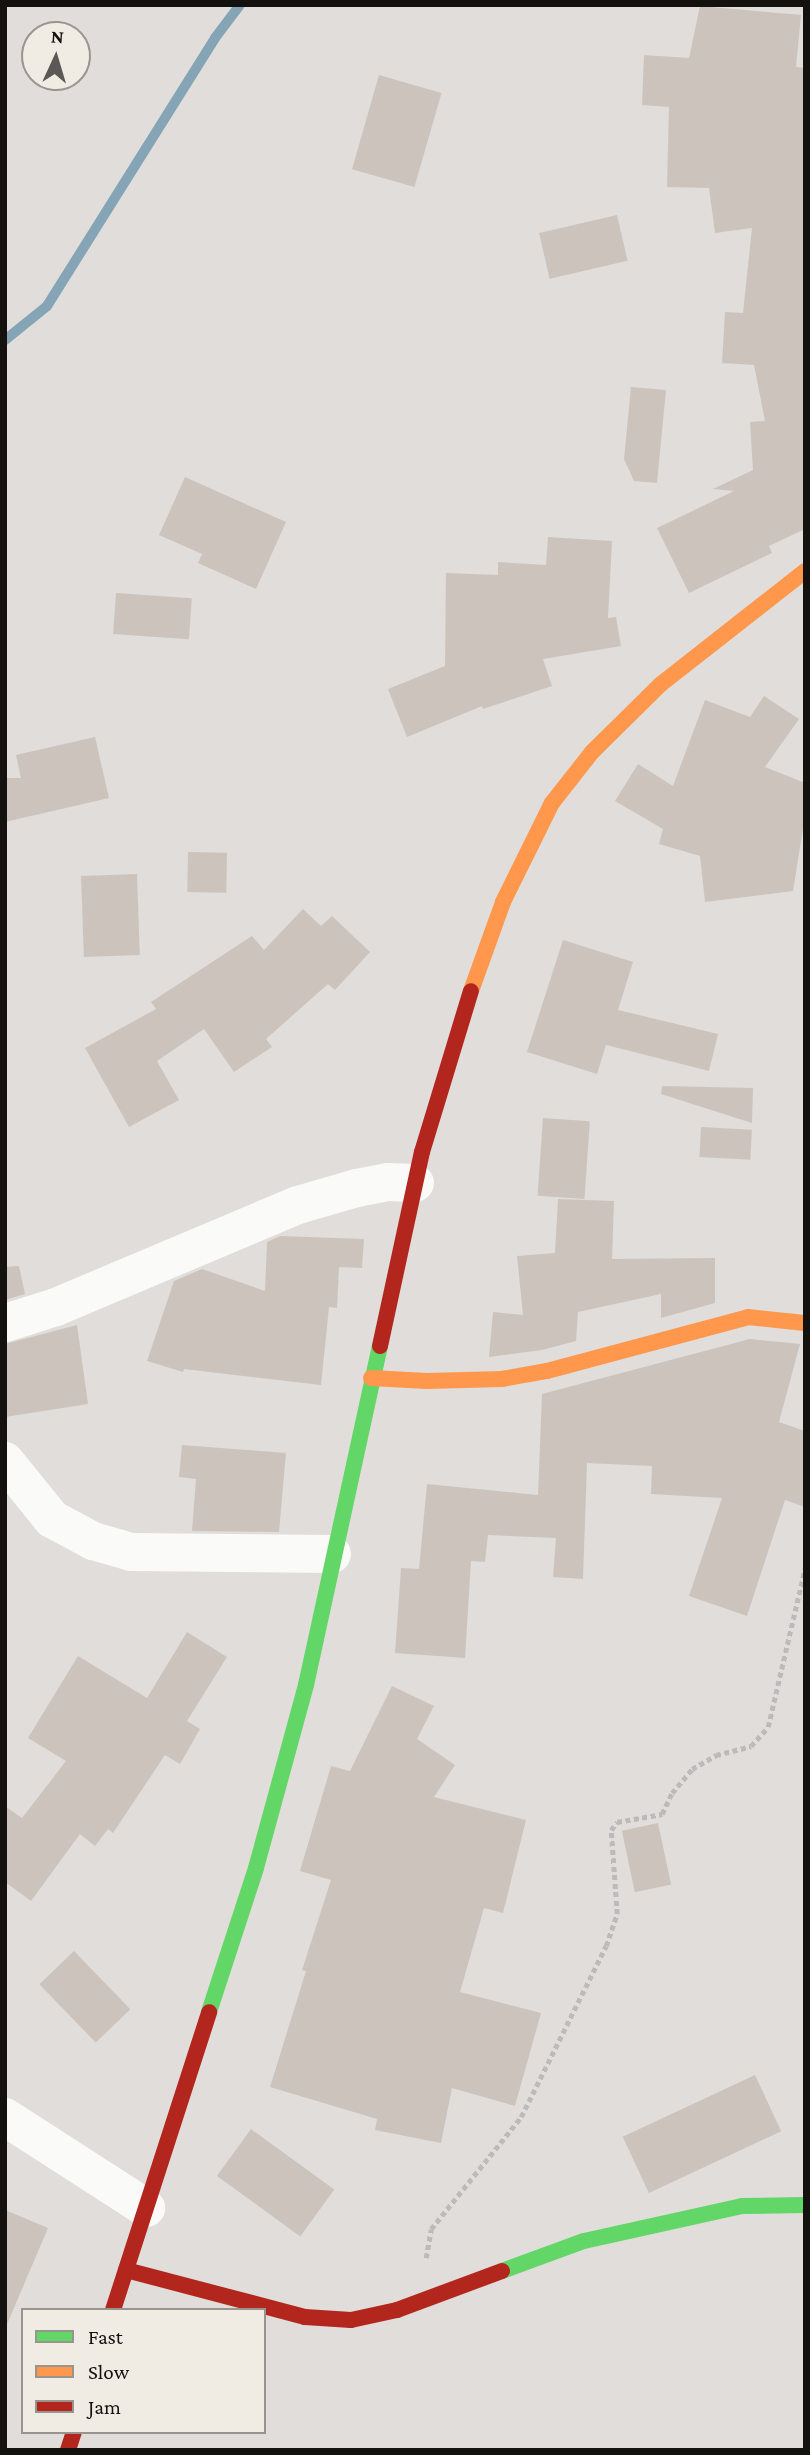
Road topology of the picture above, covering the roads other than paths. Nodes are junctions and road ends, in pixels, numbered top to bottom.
1 (805, 571) edge
2 (415, 1183) junction
3 (5, 1323) edge
4 (805, 1323) edge
5 (371, 1377) junction
6 (5, 1461) edge
7 (332, 1554) junction
8 (5, 2117) edge
9 (805, 2205) edge
10 (146, 2208) junction
11 (126, 2270) junction
12 (114, 2308) edge

1 - 2 street
2 - 3 street
2 - 5 street
4 - 5 street
5 - 7 street
6 - 7 street
7 - 10 street
8 - 10 street
9 - 11 street
10 - 11 street
11 - 12 street

